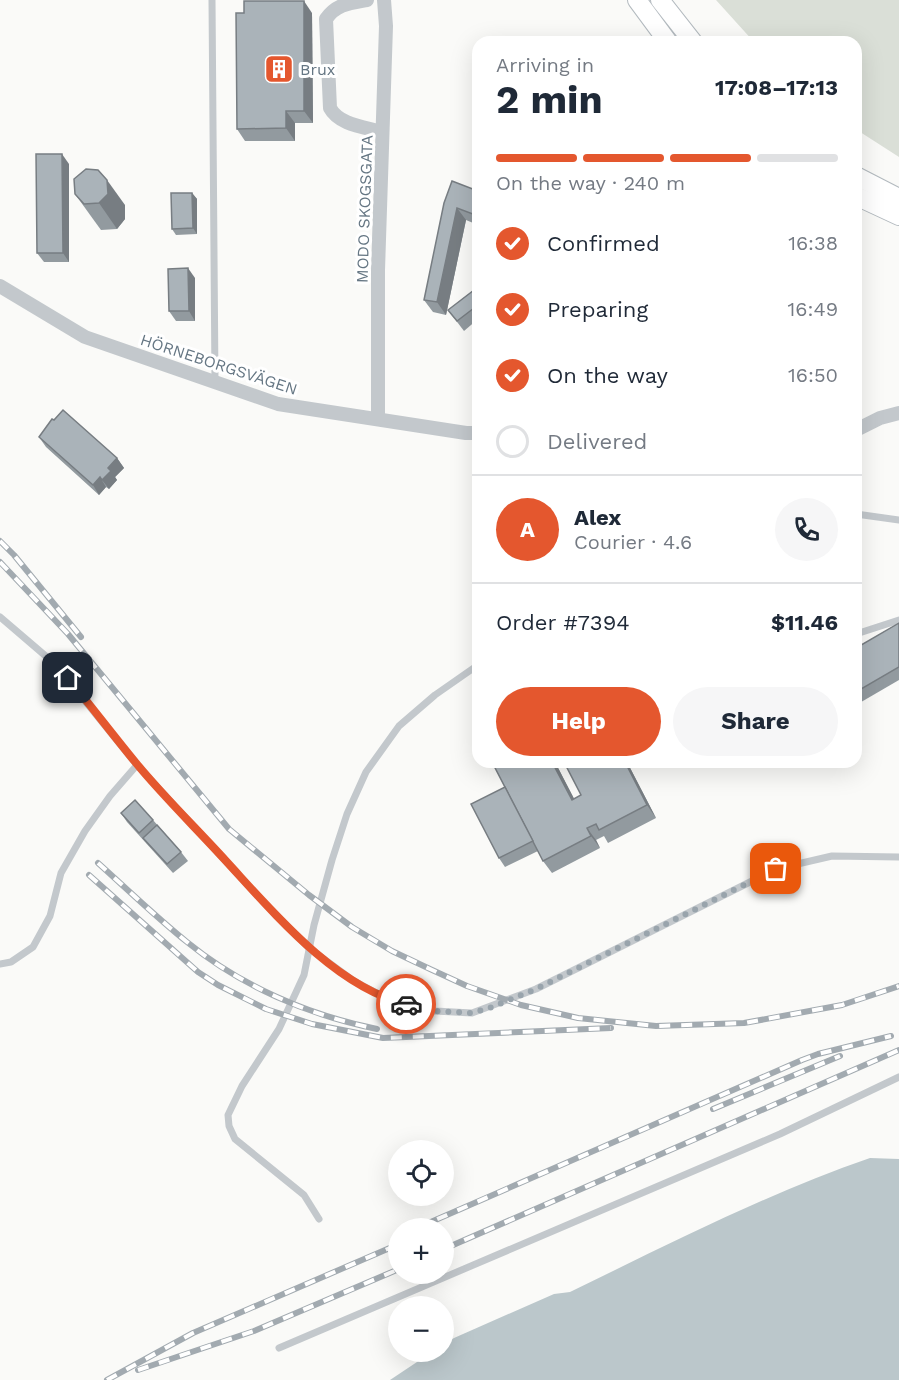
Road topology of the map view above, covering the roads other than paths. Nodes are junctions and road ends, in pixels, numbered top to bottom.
1 (212, 0) edge
2 (368, 0) edge
3 (384, 0) edge
4 (637, 0) edge
5 (660, 0) edge
6 (664, 36) edge
7 (688, 36) edge
8 (382, 132) junction
9 (862, 179) edge
10 (899, 198) edge
11 (862, 199) edge
12 (899, 216) edge
13 (0, 286) edge
14 (214, 382) junction
15 (899, 413) edge
16 (378, 419) junction
17 (862, 427) edge
18 (472, 433) edge
19 (862, 515) edge
20 (899, 520) edge
21 (0, 617) edge
22 (899, 620) edge
23 (862, 632) edge
24 (472, 669) edge
25 (137, 765) junction
26 (899, 857) edge
27 (309, 948) junction
28 (0, 964) edge
29 (899, 1077) edge
30 (319, 1219) dead end
31 (279, 1348) dead end

1 - 14 lane
2 - 8 street
3 - 8 street, MODO SKOGSGATA
4 - 6 main road
5 - 7 main road
8 - 16 street, MODO SKOGSGATA
9 - 10 main road
11 - 12 main road
13 - 14 street, HÖRNEBORGSVÄGEN
14 - 16 street, HÖRNEBORGSVÄGEN
15 - 17 street
16 - 18 street, HÖRNEBORGSVÄGEN
19 - 20 lane
21 - 25 lane
22 - 23 lane
24 - 27 lane
25 - 27 lane
25 - 28 lane
26 - 27 lane
27 - 30 lane
29 - 31 lane

